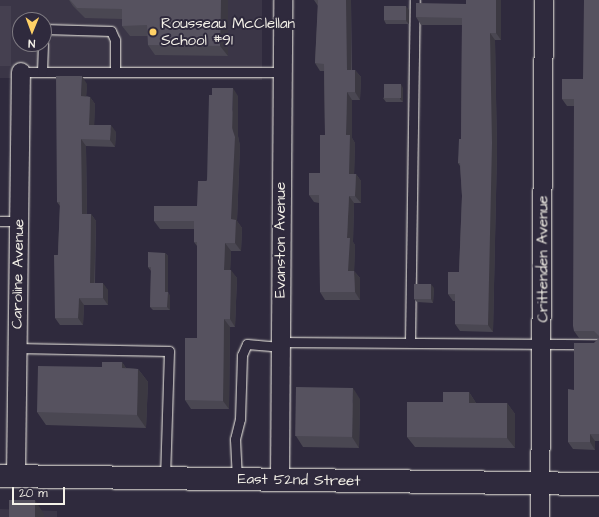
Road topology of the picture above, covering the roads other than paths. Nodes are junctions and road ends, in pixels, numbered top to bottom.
1 (283, 0) edge
2 (415, 0) edge
3 (544, 0) edge
4 (52, 29) edge
5 (43, 52) edge
6 (21, 72) joint
7 (42, 72) junction
8 (115, 72) junction
9 (282, 72) junction
10 (0, 221) edge
11 (19, 221) junction
12 (410, 342) junction
13 (542, 343) junction
14 (280, 344) junction
15 (599, 344) edge
16 (17, 348) junction
17 (8, 476) edge
18 (165, 478) junction
19 (237, 479) junction
20 (280, 480) junction
21 (541, 483) junction
22 (599, 484) edge
23 (540, 517) edge

1 - 9 street, Evanston Avenue
2 - 12 lane
3 - 13 street, Crittenden Avenue
4 - 8 lane
5 - 7 lane
6 - 7 lane
6 - 11 street, Caroline Avenue
7 - 8 lane
8 - 9 lane
9 - 14 street, Evanston Avenue
10 - 11 lane
11 - 16 street, Caroline Avenue
12 - 13 lane
12 - 14 lane
13 - 15 lane
13 - 21 street, Crittenden Avenue
14 - 19 lane
14 - 20 street, Evanston Avenue
16 - 17 street, Caroline Avenue
16 - 18 lane
17 - 18 street, East 52nd Street
18 - 19 street, East 52nd Street
19 - 20 street, East 52nd Street
20 - 21 street, East 52nd Street
21 - 22 street, East 52nd Street
21 - 23 street, Crittenden Avenue

